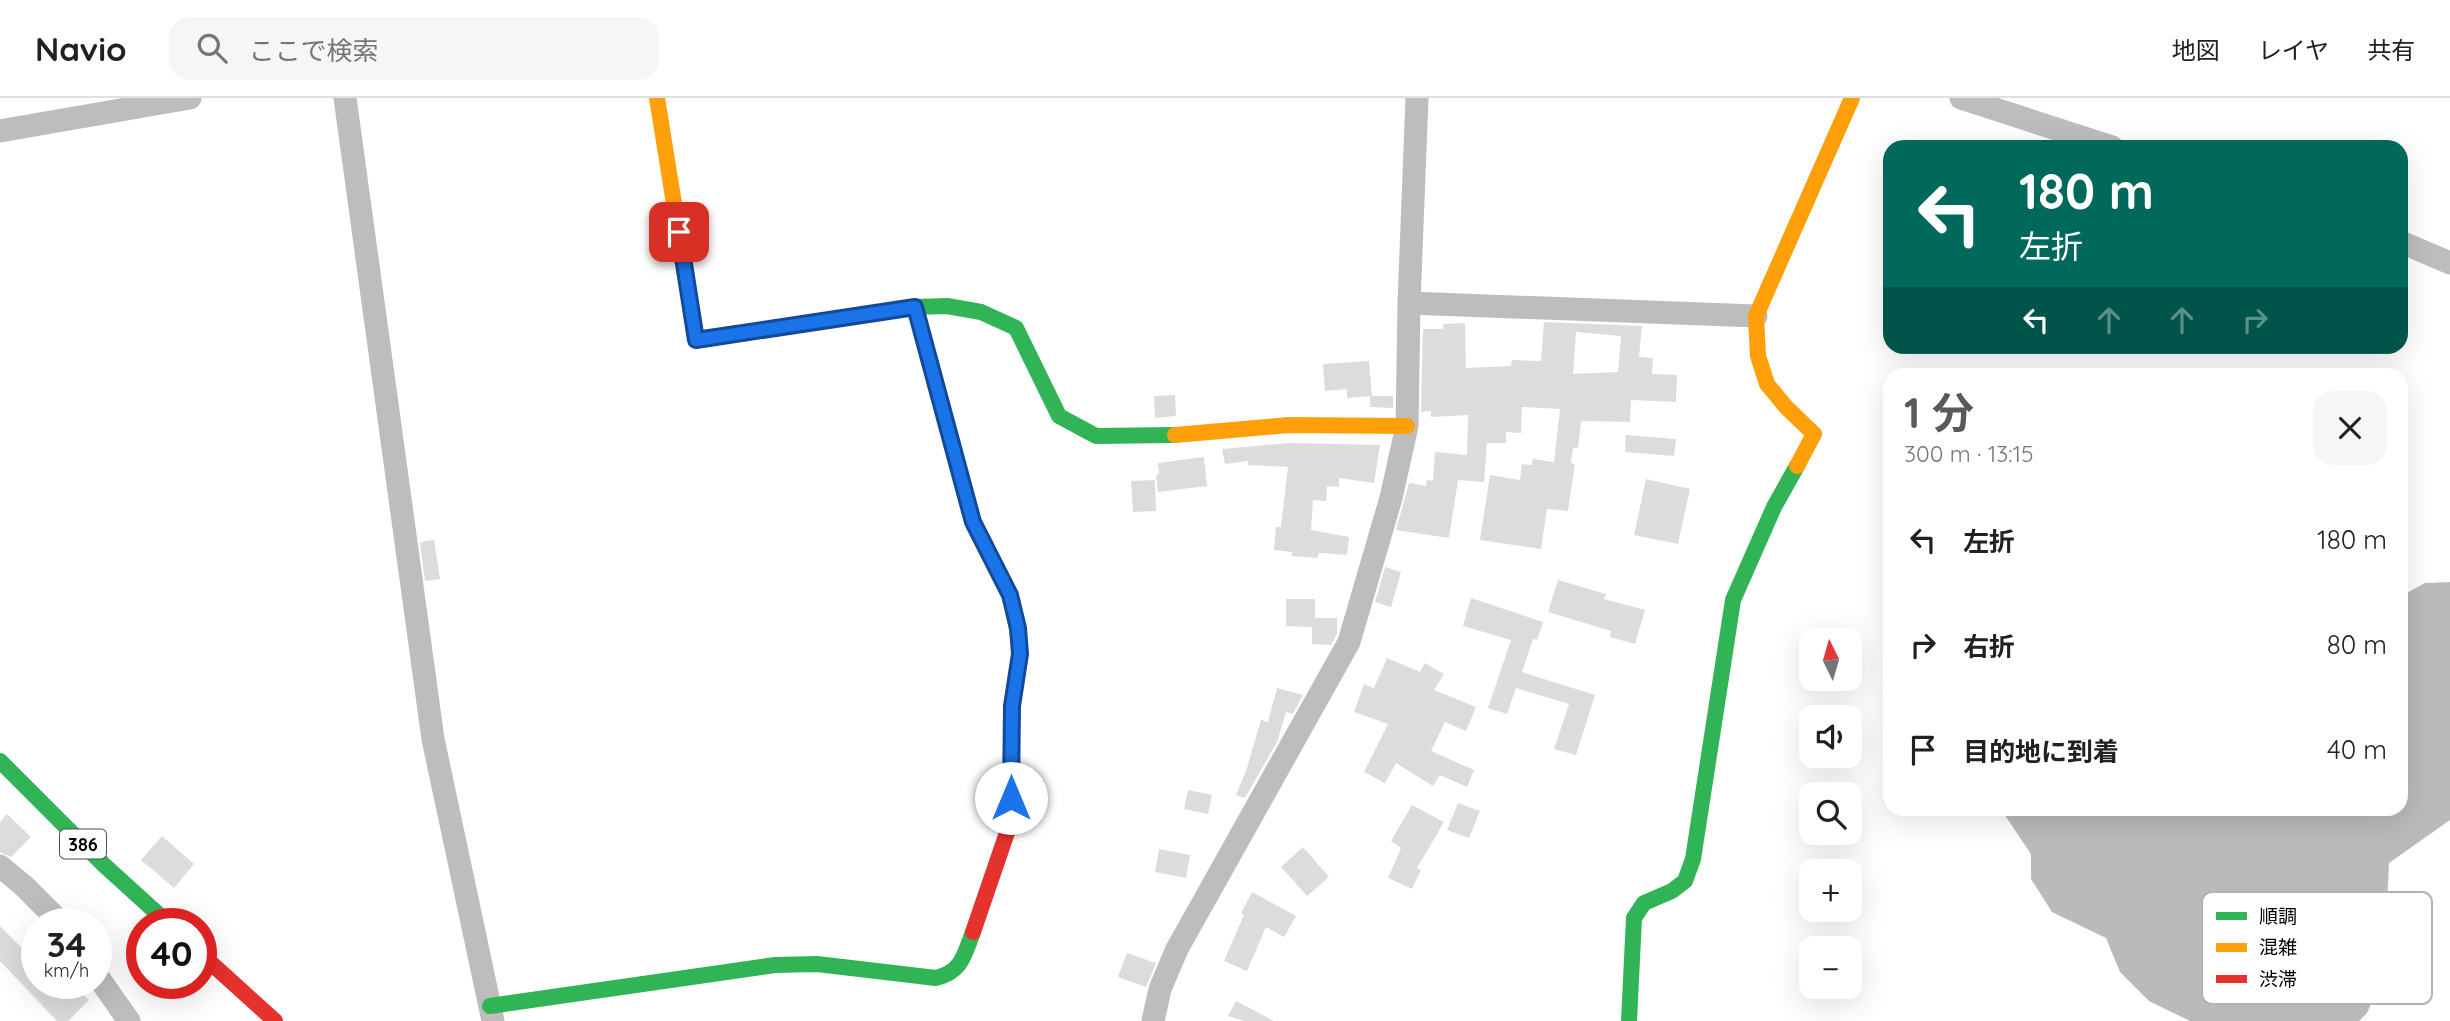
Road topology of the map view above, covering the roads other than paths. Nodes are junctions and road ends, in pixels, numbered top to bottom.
1 (190, 98) edge
2 (345, 98) edge
3 (657, 98) edge
4 (1417, 98) edge
5 (1852, 98) edge
6 (1961, 98) edge
7 (0, 131) edge
8 (2090, 140) edge
9 (2408, 245) edge
10 (2450, 263) edge
11 (1409, 303) junction
12 (915, 307) junction
13 (1756, 316) junction
14 (1407, 426) junction
15 (0, 761) edge
16 (0, 866) edge
17 (46, 908) edge
18 (151, 908) edge
19 (217, 968) edge
20 (112, 997) edge
21 (491, 1013) edge
22 (129, 1021) edge
23 (275, 1021) edge
24 (1153, 1021) edge
25 (1629, 1021) edge

1 - 7 street
2 - 21 street
3 - 12 main road
4 - 11 street
5 - 13 main road
6 - 8 street
9 - 10 street
11 - 13 street
11 - 14 street
12 - 14 main road
12 - 21 main road
13 - 25 main road
14 - 24 street
15 - 18 main road, 386
16 - 17 street
19 - 23 main road
20 - 22 street

